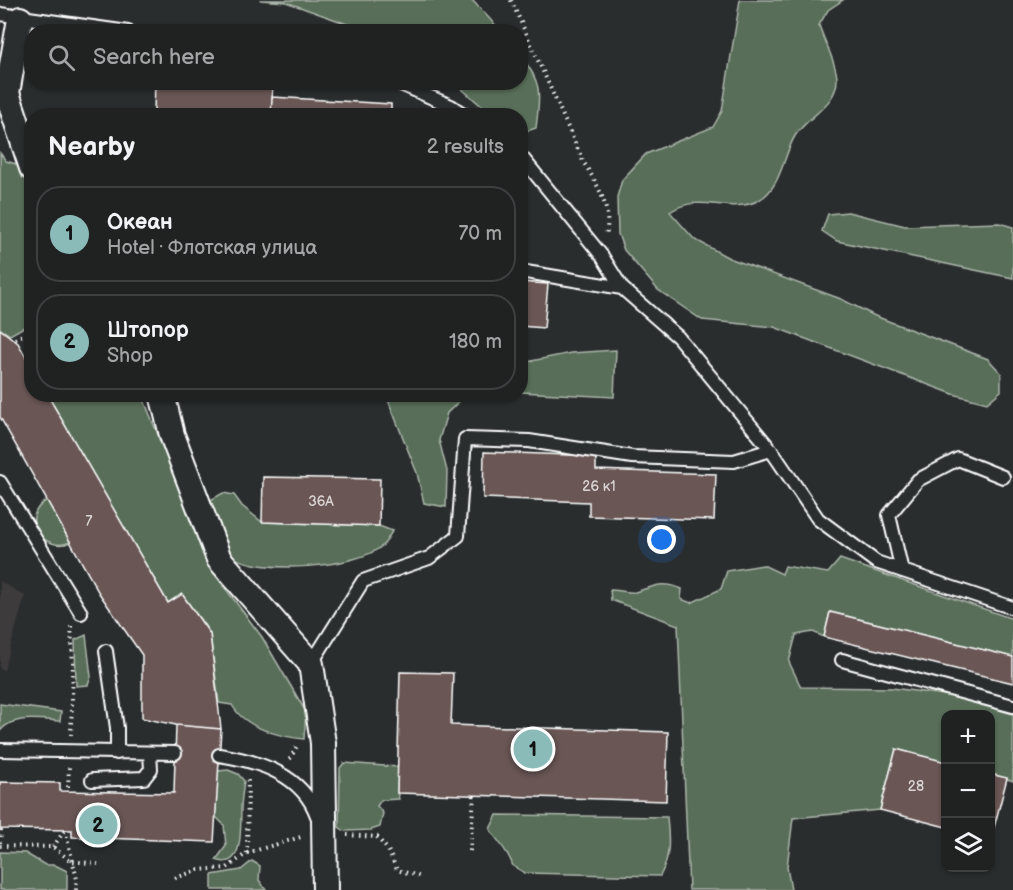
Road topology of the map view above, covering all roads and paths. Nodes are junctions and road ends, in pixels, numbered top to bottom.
1 (511, 0) edge
2 (10, 17) edge
3 (65, 24) edge
4 (522, 24) edge
5 (528, 38) edge
6 (414, 90) edge
7 (454, 108) edge
8 (24, 144) edge
9 (528, 165) edge
10 (602, 256) junction
11 (528, 272) edge
12 (622, 288) junction
13 (24, 334) edge
14 (15, 339) dead end
15 (164, 402) edge
16 (771, 450) junction
17 (1003, 477) dead end
18 (0, 482) edge
19 (902, 571) junction
20 (69, 594) junction
21 (1013, 608) edge
22 (81, 613) dead end
23 (106, 651) dead end
24 (842, 660) dead end
25 (311, 664) junction
26 (1013, 706) edge
27 (71, 729) dead end
28 (0, 750) edge
29 (117, 753) junction
30 (175, 753) dead end
31 (150, 754) junction
32 (219, 755) dead end
33 (249, 760) junction
34 (92, 780) dead end
35 (474, 795) dead end
36 (1, 829) edge
37 (322, 831) junction
38 (0, 844) edge
39 (53, 847) junction
40 (470, 851) dead end
41 (247, 853) junction
42 (71, 861) junction
43 (98, 864) dead end
44 (422, 877) dead end
45 (175, 878) dead end
46 (76, 890) edge
47 (324, 890) edge

1 - 4 path
2 - 3 lane
2 - 8 street
5 - 10 path
6 - 7 lane
9 - 10 lane
10 - 12 lane
11 - 12 lane
12 - 16 lane
13 - 14 path
15 - 25 street
16 - 19 lane
16 - 25 lane
17 - 19 lane
18 - 20 lane
19 - 21 lane
20 - 22 lane
20 - 27 path
23 - 29 lane
24 - 26 lane
25 - 37 street
28 - 29 lane
29 - 31 lane
30 - 31 lane
31 - 34 lane
32 - 33 lane
33 - 37 lane
33 - 41 path
35 - 40 path
36 - 38 path
37 - 41 path
37 - 44 path
37 - 47 street
38 - 39 path
39 - 42 path
39 - 42 path
41 - 45 path
42 - 43 path
42 - 46 path

